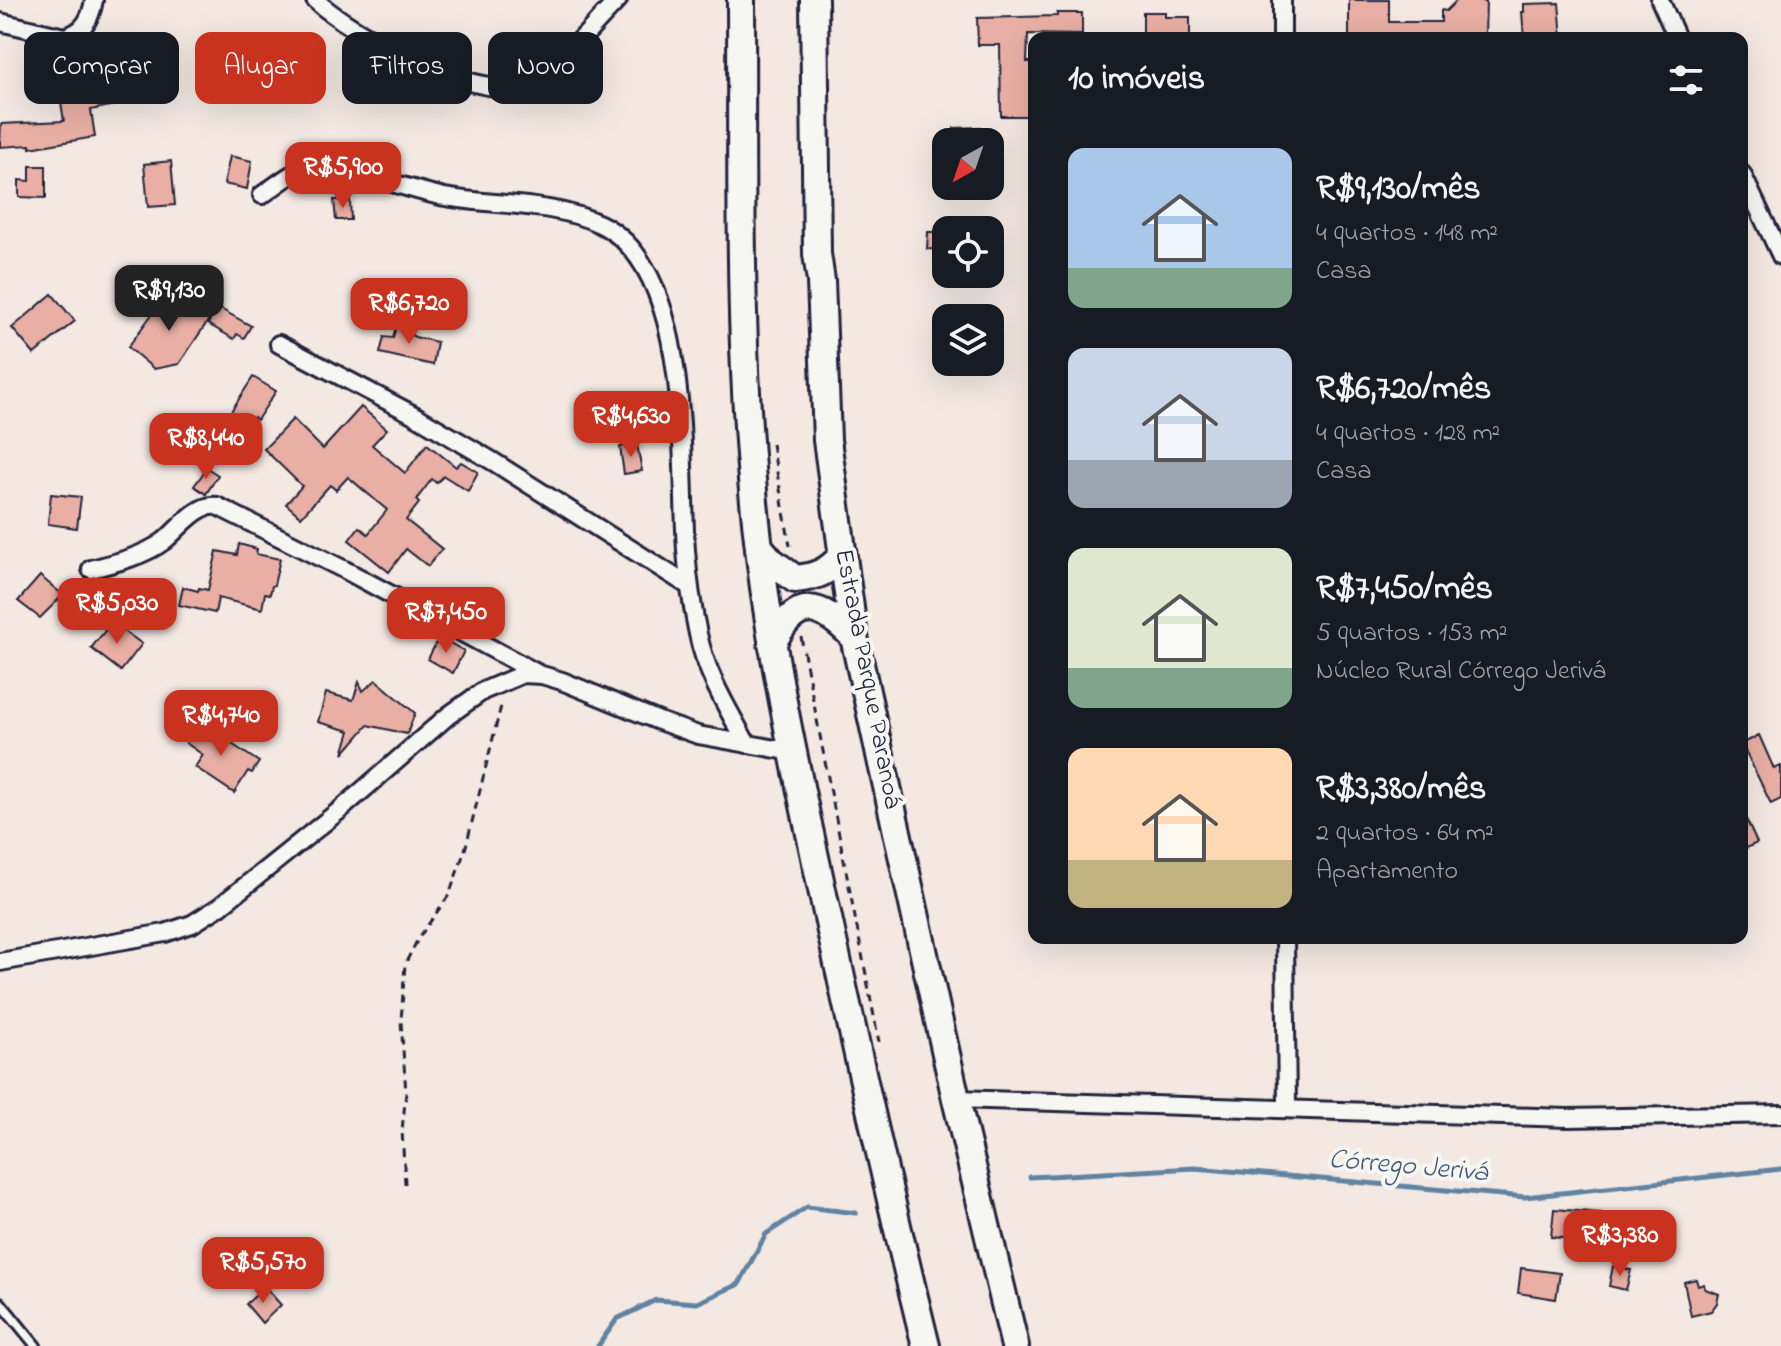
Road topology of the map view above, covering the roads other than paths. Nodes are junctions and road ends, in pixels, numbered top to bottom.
1 (94, 0) edge
2 (315, 0) edge
3 (618, 0) edge
4 (741, 0) edge
5 (814, 0) edge
6 (1282, 0) edge
7 (1660, 1) edge
8 (0, 22) edge
9 (1282, 32) edge
10 (1674, 32) edge
11 (1748, 187) edge
12 (262, 195) dead end
13 (1781, 256) edge
14 (279, 344) dead end
15 (759, 547) junction
16 (842, 556) junction
17 (91, 569) dead end
18 (689, 586) junction
19 (854, 637) junction
20 (772, 644) junction
21 (542, 675) junction
22 (747, 744) junction
23 (793, 752) junction
24 (1285, 944) edge
25 (0, 962) edge
26 (956, 1099) junction
27 (1287, 1107) junction
28 (1781, 1114) edge
29 (0, 1302) edge
30 (36, 1346) edge
31 (926, 1346) edge
32 (1015, 1346) edge

1 - 8 street
2 - 3 street
4 - 15 main road
5 - 16 main road, Estrada Parque Paranoá
6 - 9 street
7 - 10 street
11 - 13 street
12 - 18 street
14 - 18 street
15 - 16 main road
15 - 20 main road
16 - 19 main road, Estrada Parque Paranoá
17 - 21 street
18 - 22 street
19 - 20 main road
19 - 26 main road, Estrada Parque Paranoá
20 - 23 main road
21 - 22 street
21 - 25 street
22 - 23 street
23 - 31 main road
24 - 27 street
26 - 27 street
26 - 32 main road, Estrada Parque Paranoá
27 - 28 street
29 - 30 lane

